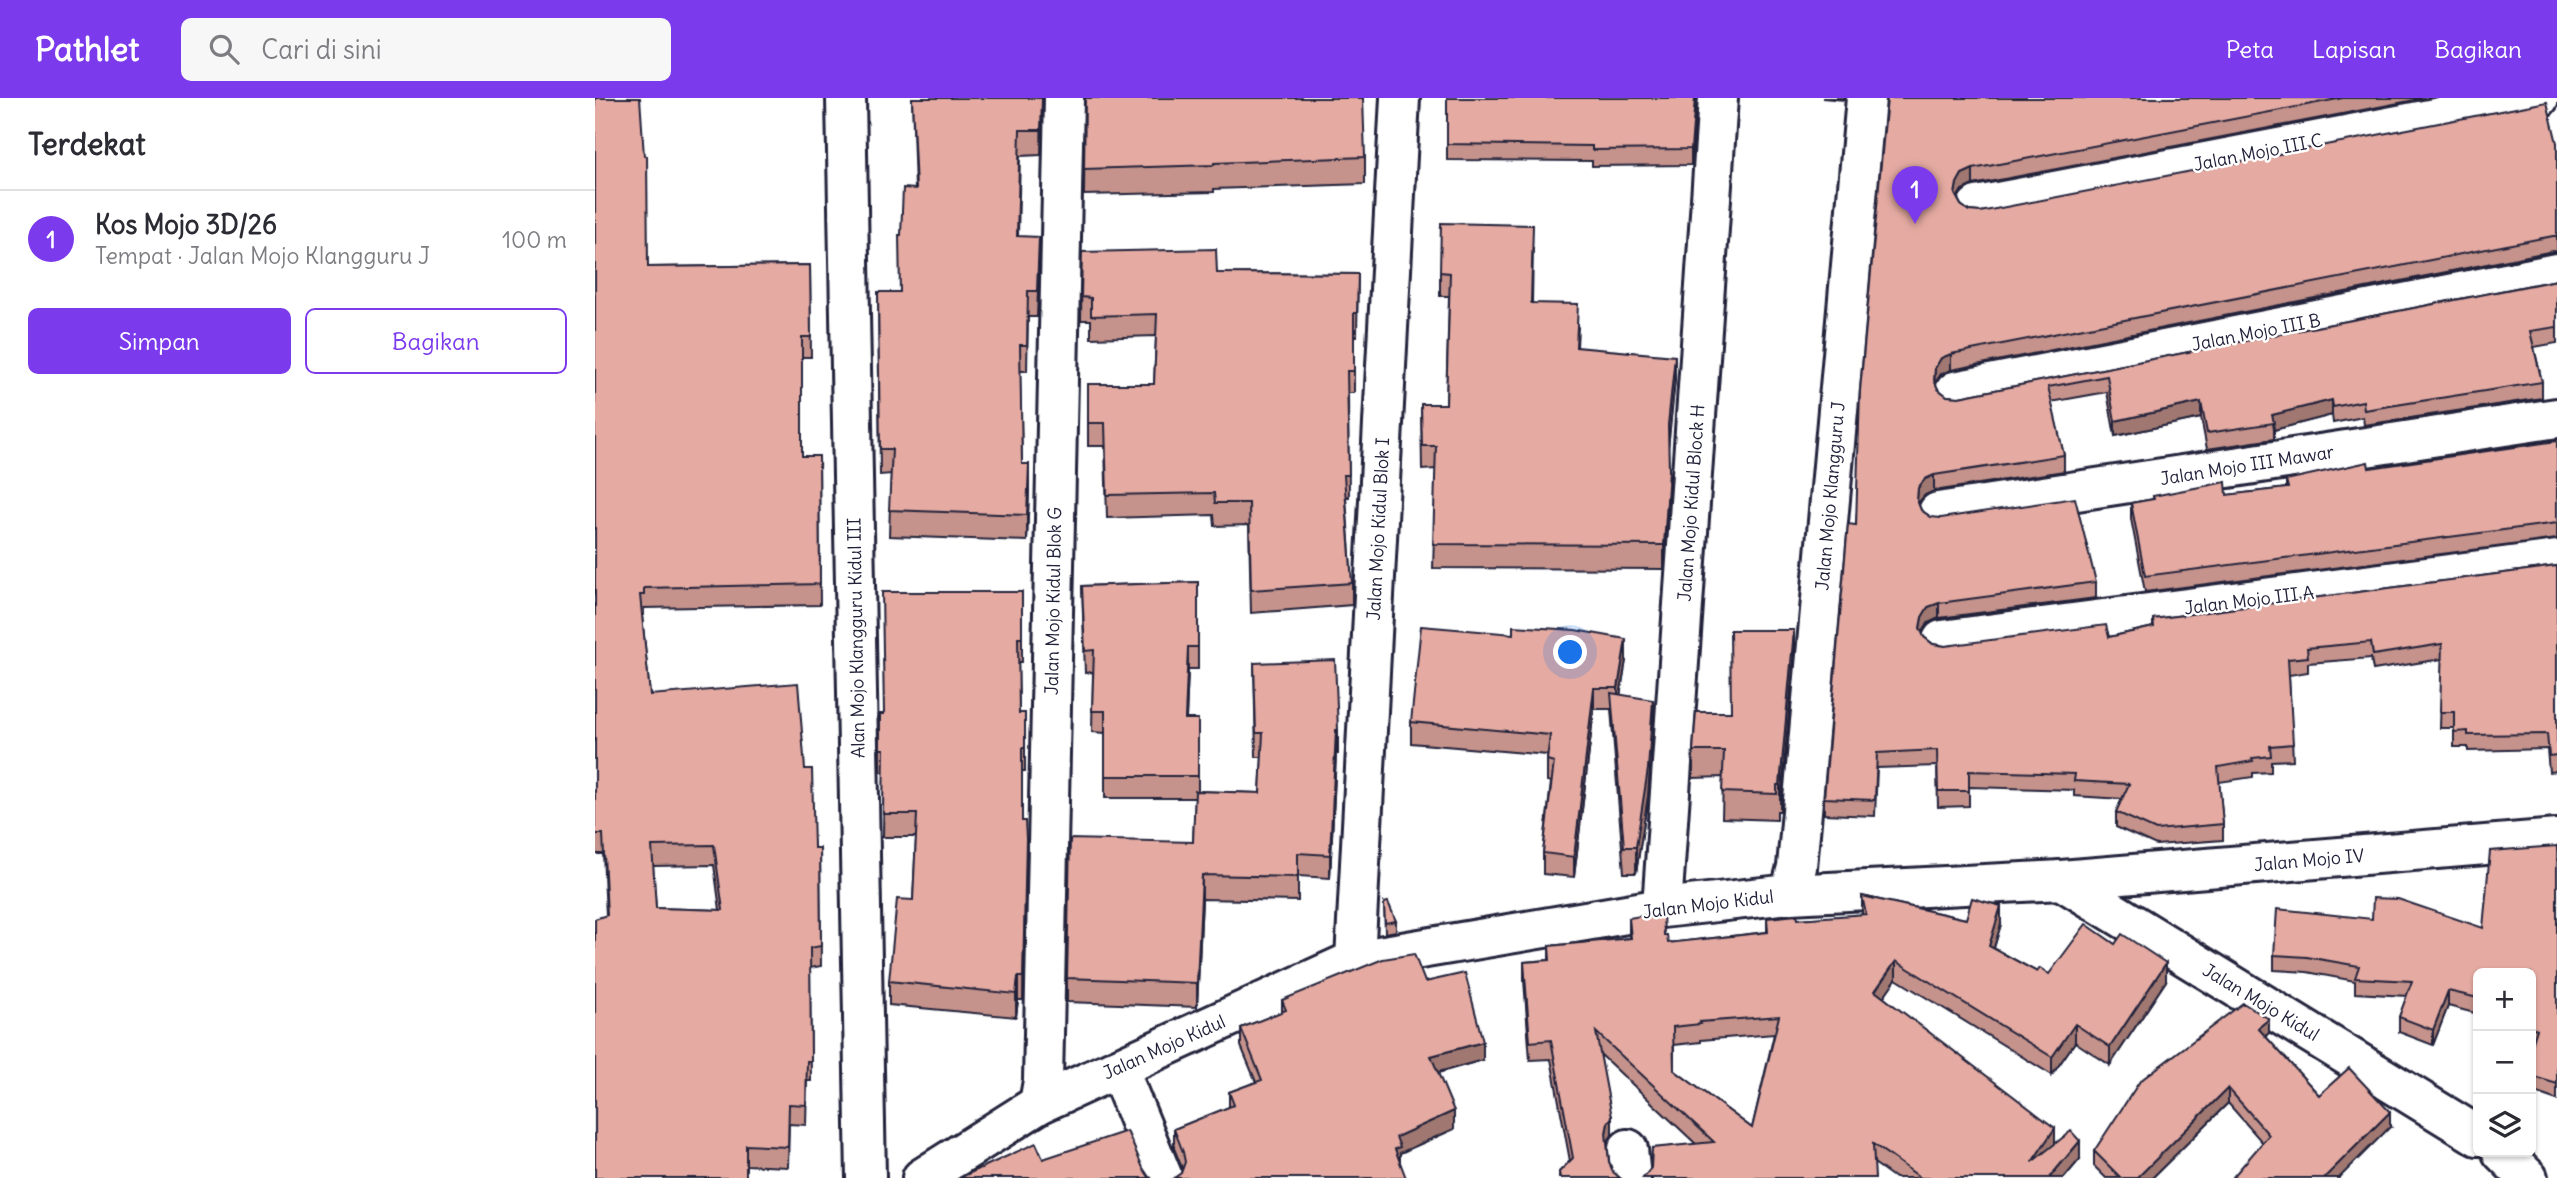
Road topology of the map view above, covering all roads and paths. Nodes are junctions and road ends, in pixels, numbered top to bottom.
1 (846, 98) edge
2 (1064, 98) edge
3 (1400, 98) edge
4 (1718, 98) edge
5 (1866, 98) edge
6 (2539, 98) edge
7 (1977, 206) dead end
8 (2557, 273) edge
9 (1955, 391) dead end
10 (2557, 418) edge
11 (1938, 512) dead end
12 (2557, 560) edge
13 (1942, 640) dead end
14 (2557, 839) edge
15 (2161, 872) junction
16 (2061, 880) junction
17 (1790, 894) junction
18 (1662, 908) junction
19 (2142, 930) junction
20 (1355, 960) junction
21 (1118, 1068) junction
22 (1039, 1104) junction
23 (2473, 1133) edge
24 (2507, 1157) edge
25 (866, 1178) edge
26 (922, 1178) edge
27 (1163, 1178) edge
28 (2528, 1178) edge

1 - 25 street, Alan Mojo Klangguru Kidul III
2 - 22 street, Jalan Mojo Kidul Blok G
3 - 20 street, Jalan Mojo Kidul Blok I
4 - 18 street, Jalan Mojo Kidul Block H
5 - 17 street, Jalan Mojo Klangguru J
6 - 7 street, Jalan Mojo III C
8 - 9 street, Jalan Mojo III B
10 - 11 street, Jalan Mojo III Mawar
12 - 13 street, Jalan Mojo III A
14 - 15 street, Jalan Mojo IV
15 - 16 street, Jalan Mojo IV
15 - 19 street
16 - 17 street, Jalan Mojo Kidul
16 - 19 street, Jalan Mojo Kidul
17 - 18 street, Jalan Mojo Kidul
18 - 20 street, Jalan Mojo Kidul
19 - 23 street, Jalan Mojo Kidul
20 - 21 street, Jalan Mojo Kidul
21 - 22 street, Jalan Mojo Kidul
21 - 27 street
22 - 26 street, Jalan Mojo Kidul
24 - 28 street

